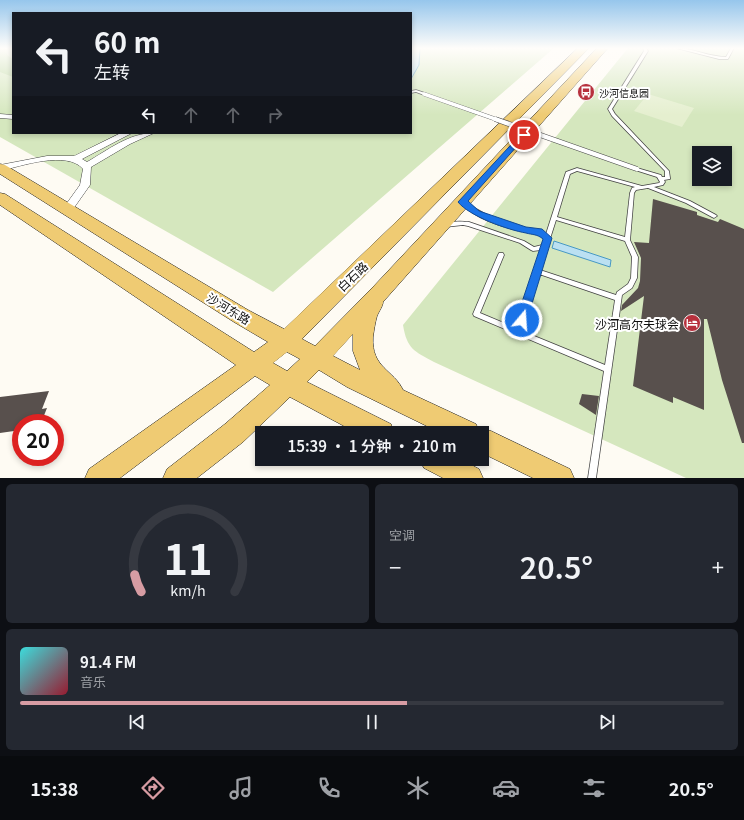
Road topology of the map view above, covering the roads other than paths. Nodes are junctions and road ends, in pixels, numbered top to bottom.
1 (573, 70) edge
2 (573, 70) edge
3 (634, 70) edge
4 (412, 92) edge
5 (0, 116) edge
6 (12, 117) edge
7 (126, 134) edge
8 (147, 134) edge
9 (76, 159) junction
10 (87, 166) junction
11 (0, 168) edge
12 (662, 179) junction
13 (644, 186) junction
14 (0, 198) edge
15 (463, 202) junction
16 (67, 210) junction
17 (714, 216) dead end
18 (554, 218) junction
19 (441, 226) junction
20 (548, 238) junction
21 (627, 240) junction
22 (545, 248) junction
23 (501, 255) dead end
24 (537, 270) junction
25 (381, 291) junction
26 (618, 298) junction
27 (518, 332) junction
28 (286, 341) junction
29 (317, 358) junction
30 (256, 364) junction
31 (607, 370) junction
32 (288, 384) junction
33 (408, 405) junction
34 (369, 426) edge
35 (452, 426) edge
36 (489, 443) edge
37 (447, 466) edge
38 (98, 478) edge
39 (176, 478) edge
40 (470, 478) edge
41 (562, 478) edge
42 (592, 478) edge

1 - 15 main road, 白石路
2 - 28 main road, 白石路
3 - 12 lane
4 - 12 lane, bridge
5 - 6 street
7 - 9 street
8 - 10 street
9 - 10 street
9 - 11 street
10 - 16 street
11 - 16 main road, 沙河东路
12 - 13 lane
13 - 17 lane
13 - 18 lane
13 - 21 lane
14 - 30 main road
15 - 19 main road, 白石路
15 - 20 lane
16 - 28 main road, 沙河东路
18 - 20 lane
18 - 21 lane
19 - 22 lane
19 - 25 main road, 白石路
20 - 22 lane
21 - 26 lane
22 - 24 lane
23 - 27 lane
24 - 26 lane
24 - 27 lane
25 - 29 main road, 白石路
25 - 33 main road
26 - 31 lane
27 - 31 lane
28 - 29 main road, 沙河东路
28 - 30 main road, 白石路
29 - 32 main road, 白石路
29 - 33 main road, 沙河东路
30 - 32 main road
30 - 38 main road, 白石路
31 - 42 lane
32 - 34 main road
32 - 39 main road, 白石路
33 - 35 main road, 沙河东路
36 - 41 main road
37 - 40 main road

